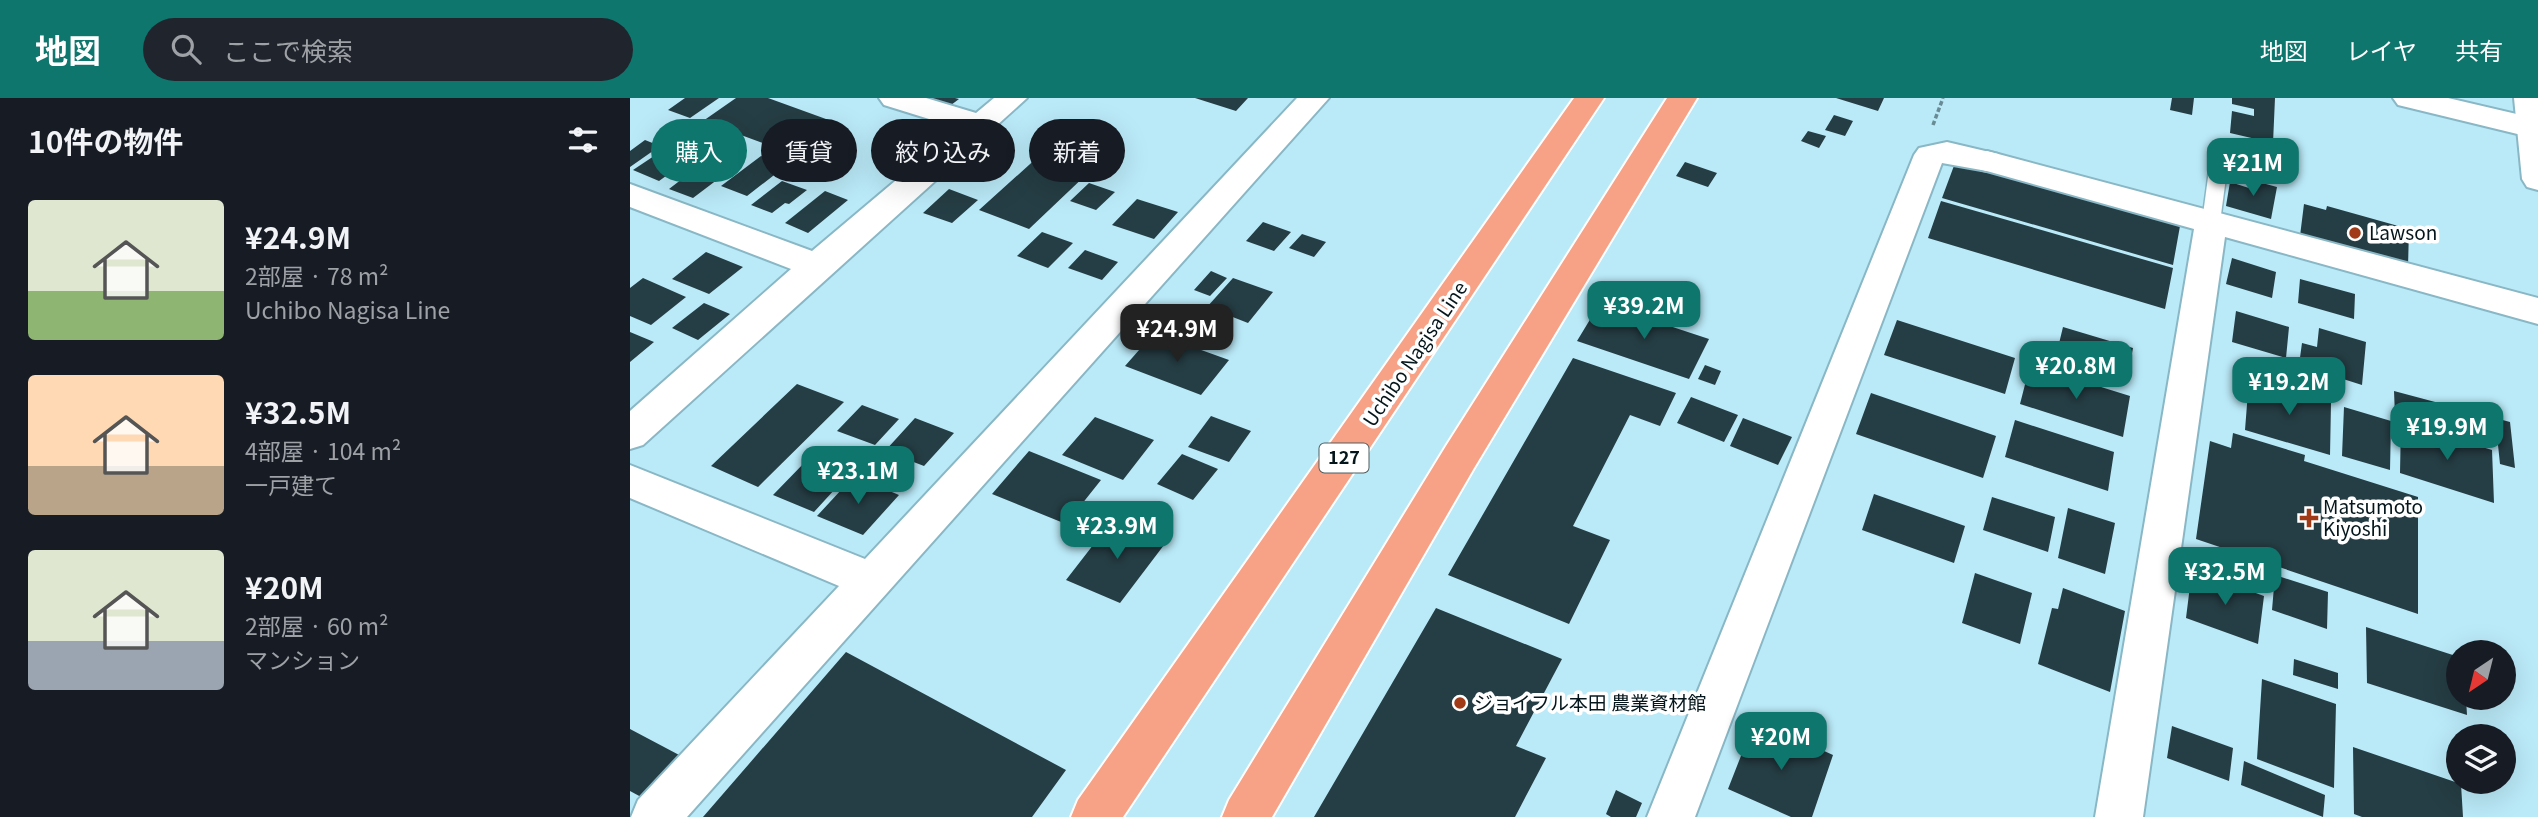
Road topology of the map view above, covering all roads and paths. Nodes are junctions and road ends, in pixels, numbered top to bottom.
1 (894, 98) edge
2 (1012, 98) edge
3 (1314, 98) edge
4 (1589, 98) edge
5 (1682, 98) edge
6 (2408, 98) edge
7 (2528, 111) edge
8 (961, 119) edge
9 (987, 119) edge
10 (2218, 170) dead end
11 (2538, 179) edge
12 (914, 182) edge
13 (630, 195) edge
14 (2211, 222) junction
15 (817, 266) junction
16 (2538, 311) edge
17 (630, 434) edge
18 (630, 481) edge
19 (872, 581) junction
20 (655, 817) edge
21 (1095, 817) edge
22 (1246, 817) edge
23 (1671, 817) edge
24 (2119, 817) edge

1 - 8 street
2 - 9 street
3 - 19 street
4 - 21 highway, Uchibo Nagisa Line / 127
5 - 22 highway
6 - 7 street
7 - 11 street
10 - 14 lane
12 - 15 street
13 - 15 street
14 - 16 street
14 - 23 street
14 - 24 street
15 - 17 street
18 - 19 street
19 - 20 street

